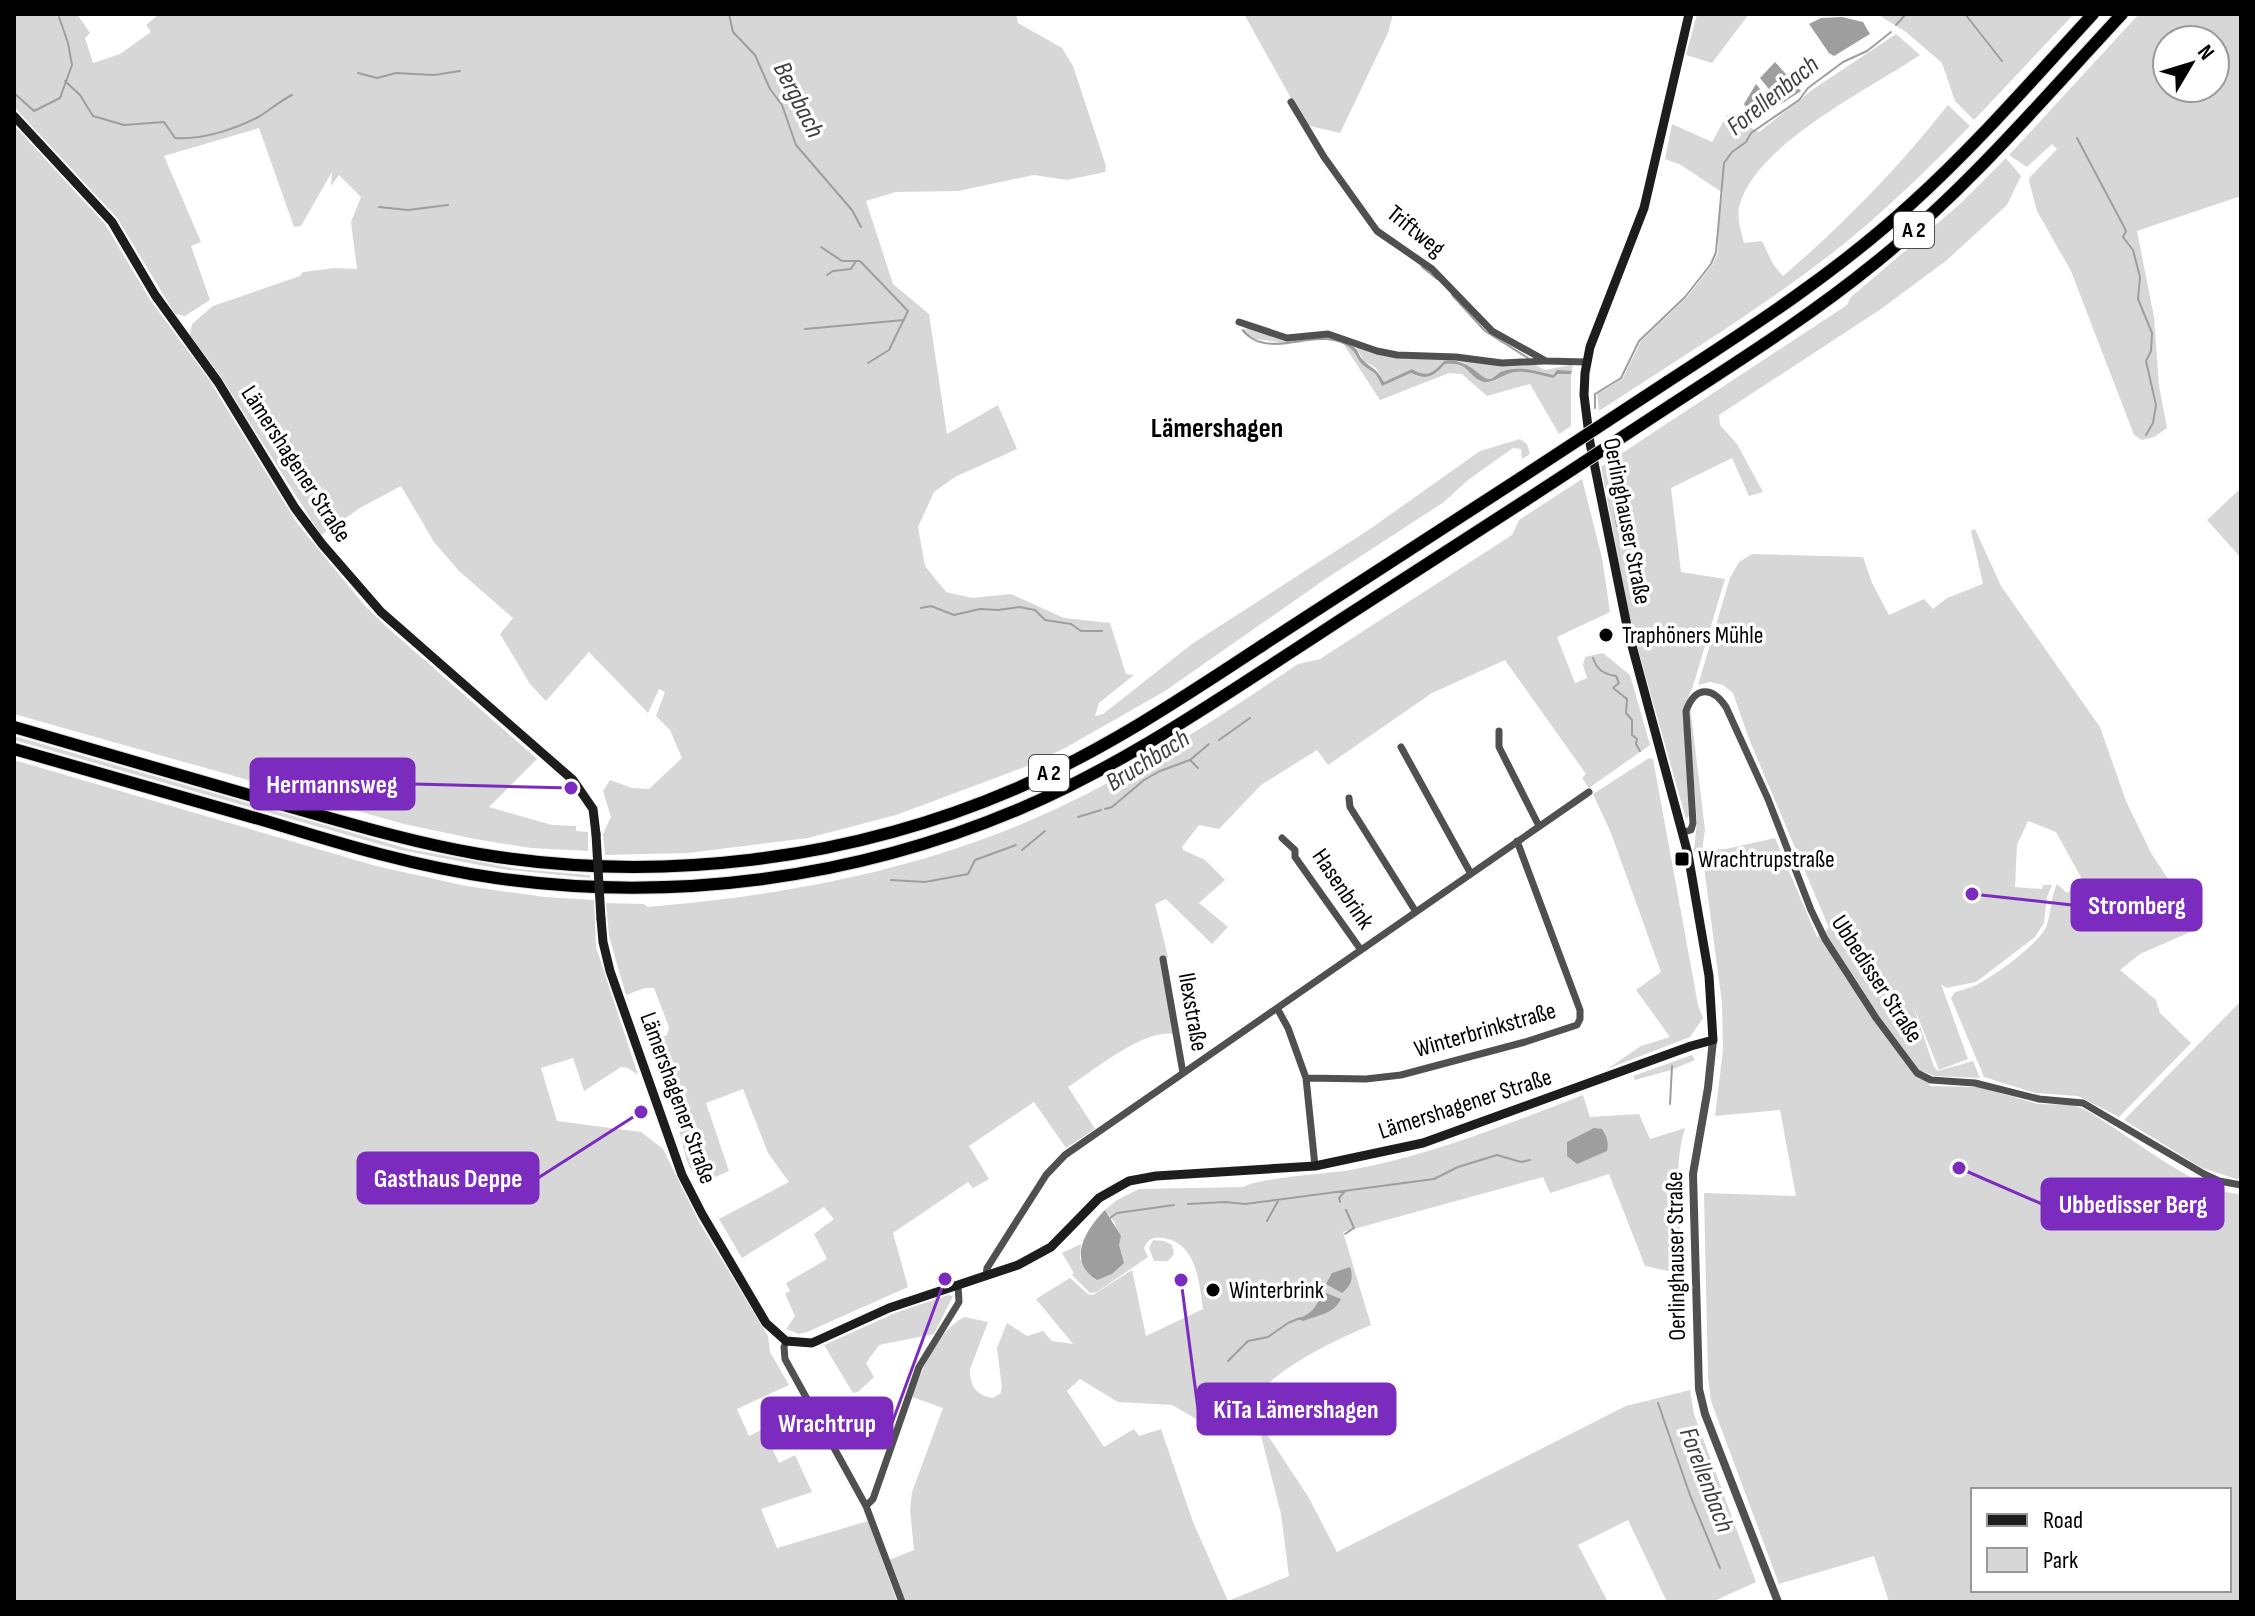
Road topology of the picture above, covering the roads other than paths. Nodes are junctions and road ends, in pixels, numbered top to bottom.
1 (1689, 14) edge
2 (2093, 14) edge
3 (2122, 14) edge
4 (1291, 102) dead end
5 (14, 116) edge
6 (1239, 322) dead end
7 (1546, 361) junction
8 (1586, 362) junction
9 (14, 727) edge
10 (1499, 731) dead end
11 (1401, 747) dead end
12 (14, 749) edge
13 (1589, 792) dead end
14 (1349, 798) dead end
15 (1539, 826) junction
16 (1684, 832) junction
17 (1282, 838) dead end
18 (1517, 841) junction
19 (1471, 874) junction
20 (1416, 912) junction
21 (1361, 950) junction
22 (1163, 959) dead end
23 (1277, 1008) junction
24 (1713, 1040) junction
25 (1183, 1073) junction
26 (1306, 1078) junction
27 (1315, 1166) junction
28 (2241, 1185) edge
29 (986, 1276) junction
30 (958, 1285) junction
31 (786, 1341) junction
32 (866, 1506) junction
33 (902, 1602) edge
34 (1778, 1602) edge

1 - 8 main road, Oerlinghauser Straße
2 - 9 highway, A 2, bridge
3 - 12 highway, A 2, bridge
4 - 7 street, Triftweg
5 - 31 main road, Lämershagener Straße, bridge
6 - 7 street, Triftweg
7 - 8 street, Triftweg
8 - 16 main road, Oerlinghauser Straße
10 - 15 street
11 - 19 street
13 - 15 street
14 - 20 street
15 - 18 street
16 - 24 main road, Oerlinghauser Straße
16 - 28 street, Ubbedisser Straße
17 - 21 street, Hasenbrink
18 - 19 street
18 - 26 street, Winterbrinkstraße
19 - 20 street
20 - 21 street
21 - 23 street
22 - 25 street, Ilexstraße
23 - 25 street
23 - 26 street
24 - 27 main road, Lämershagener Straße
24 - 34 street, Oerlinghauser Straße
25 - 29 street
26 - 27 street
27 - 29 main road, Lämershagener Straße
29 - 30 main road, Lämershagener Straße
30 - 31 main road, Lämershagener Straße
30 - 32 street
31 - 32 street
32 - 33 street

